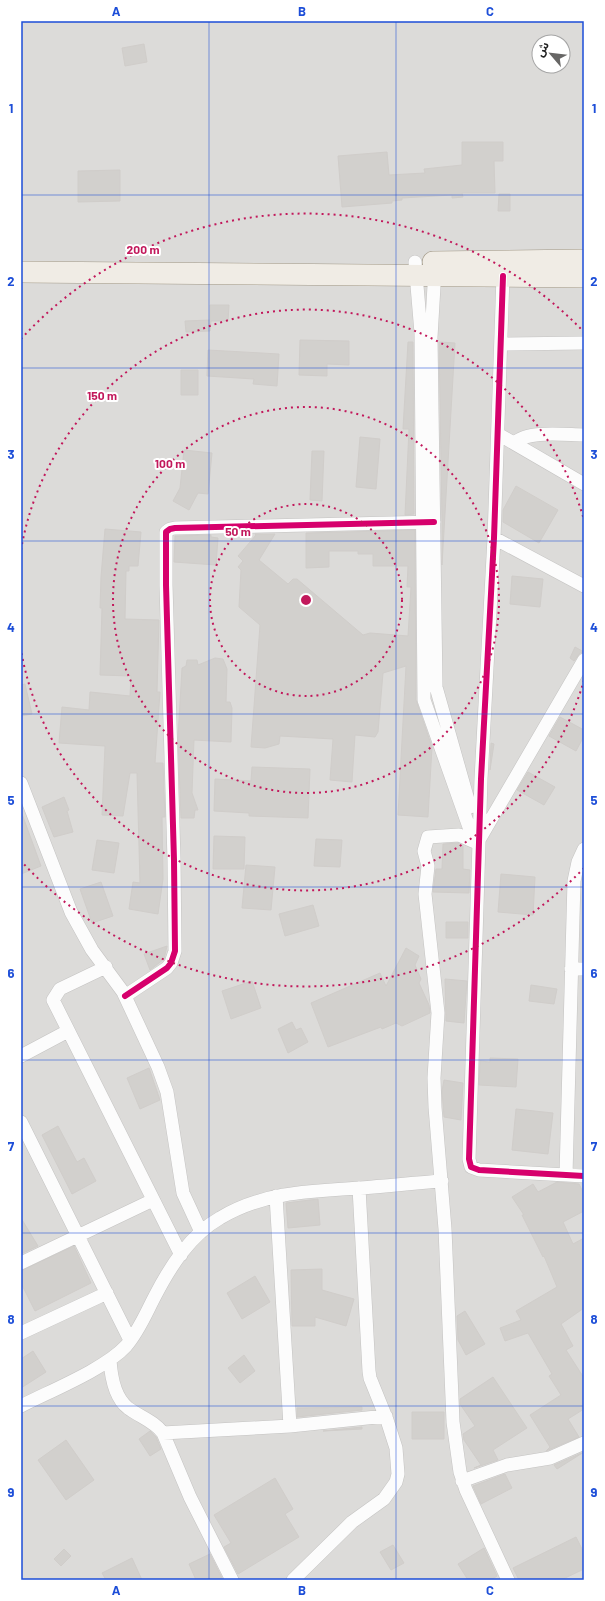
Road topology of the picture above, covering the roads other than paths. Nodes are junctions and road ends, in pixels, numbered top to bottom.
1 (21, 260) edge
2 (584, 260) edge
3 (425, 269) junction
4 (21, 272) edge
5 (503, 276) junction
6 (584, 277) edge
7 (584, 343) edge
8 (501, 344) junction
9 (498, 434) junction
10 (584, 435) edge
11 (516, 444) junction
12 (584, 484) edge
13 (429, 522) junction
14 (494, 538) junction
15 (584, 586) edge
16 (584, 660) edge
17 (21, 782) edge
18 (479, 839) junction
19 (584, 849) edge
20 (581, 866) edge
21 (106, 967) junction
22 (578, 969) edge
23 (125, 996) junction
24 (68, 1031) junction
25 (21, 1056) edge
26 (21, 1122) edge
27 (566, 1175) junction
28 (584, 1176) edge
29 (442, 1181) junction
30 (359, 1188) junction
31 (276, 1196) junction
32 (153, 1200) junction
33 (201, 1232) junction
34 (79, 1234) junction
35 (181, 1255) junction
36 (21, 1263) edge
37 (107, 1293) junction
38 (21, 1333) edge
39 (130, 1340) junction
40 (110, 1360) junction
41 (21, 1406) edge
42 (386, 1416) junction
43 (290, 1426) junction
44 (163, 1433) junction
45 (584, 1443) edge
46 (462, 1481) junction
47 (232, 1580) edge
48 (293, 1580) edge
49 (508, 1580) edge

1 - 3 main road
2 - 3 main road
3 - 4 main road
3 - 5 main road
3 - 13 street
3 - 13 street
5 - 6 main road
5 - 8 street
7 - 8 street
8 - 9 street
9 - 11 street
9 - 14 street
10 - 11 street
11 - 12 street
13 - 18 street
13 - 23 street
14 - 15 street
14 - 18 street
16 - 18 street
17 - 21 street
18 - 27 street
18 - 29 street
19 - 20 street
20 - 22 street
21 - 23 street
21 - 24 street
22 - 27 street
23 - 33 street
24 - 25 street
24 - 32 street
26 - 34 street
27 - 28 street
29 - 30 street
29 - 46 street
30 - 31 street
30 - 42 street
31 - 33 street
31 - 43 street
32 - 34 street
32 - 35 street
33 - 35 street
34 - 36 street
34 - 37 street
35 - 39 street
37 - 38 street
37 - 39 street
39 - 40 street
40 - 41 street
40 - 44 street
42 - 43 street
42 - 48 street
43 - 44 street
44 - 47 street
45 - 46 street
46 - 49 street

